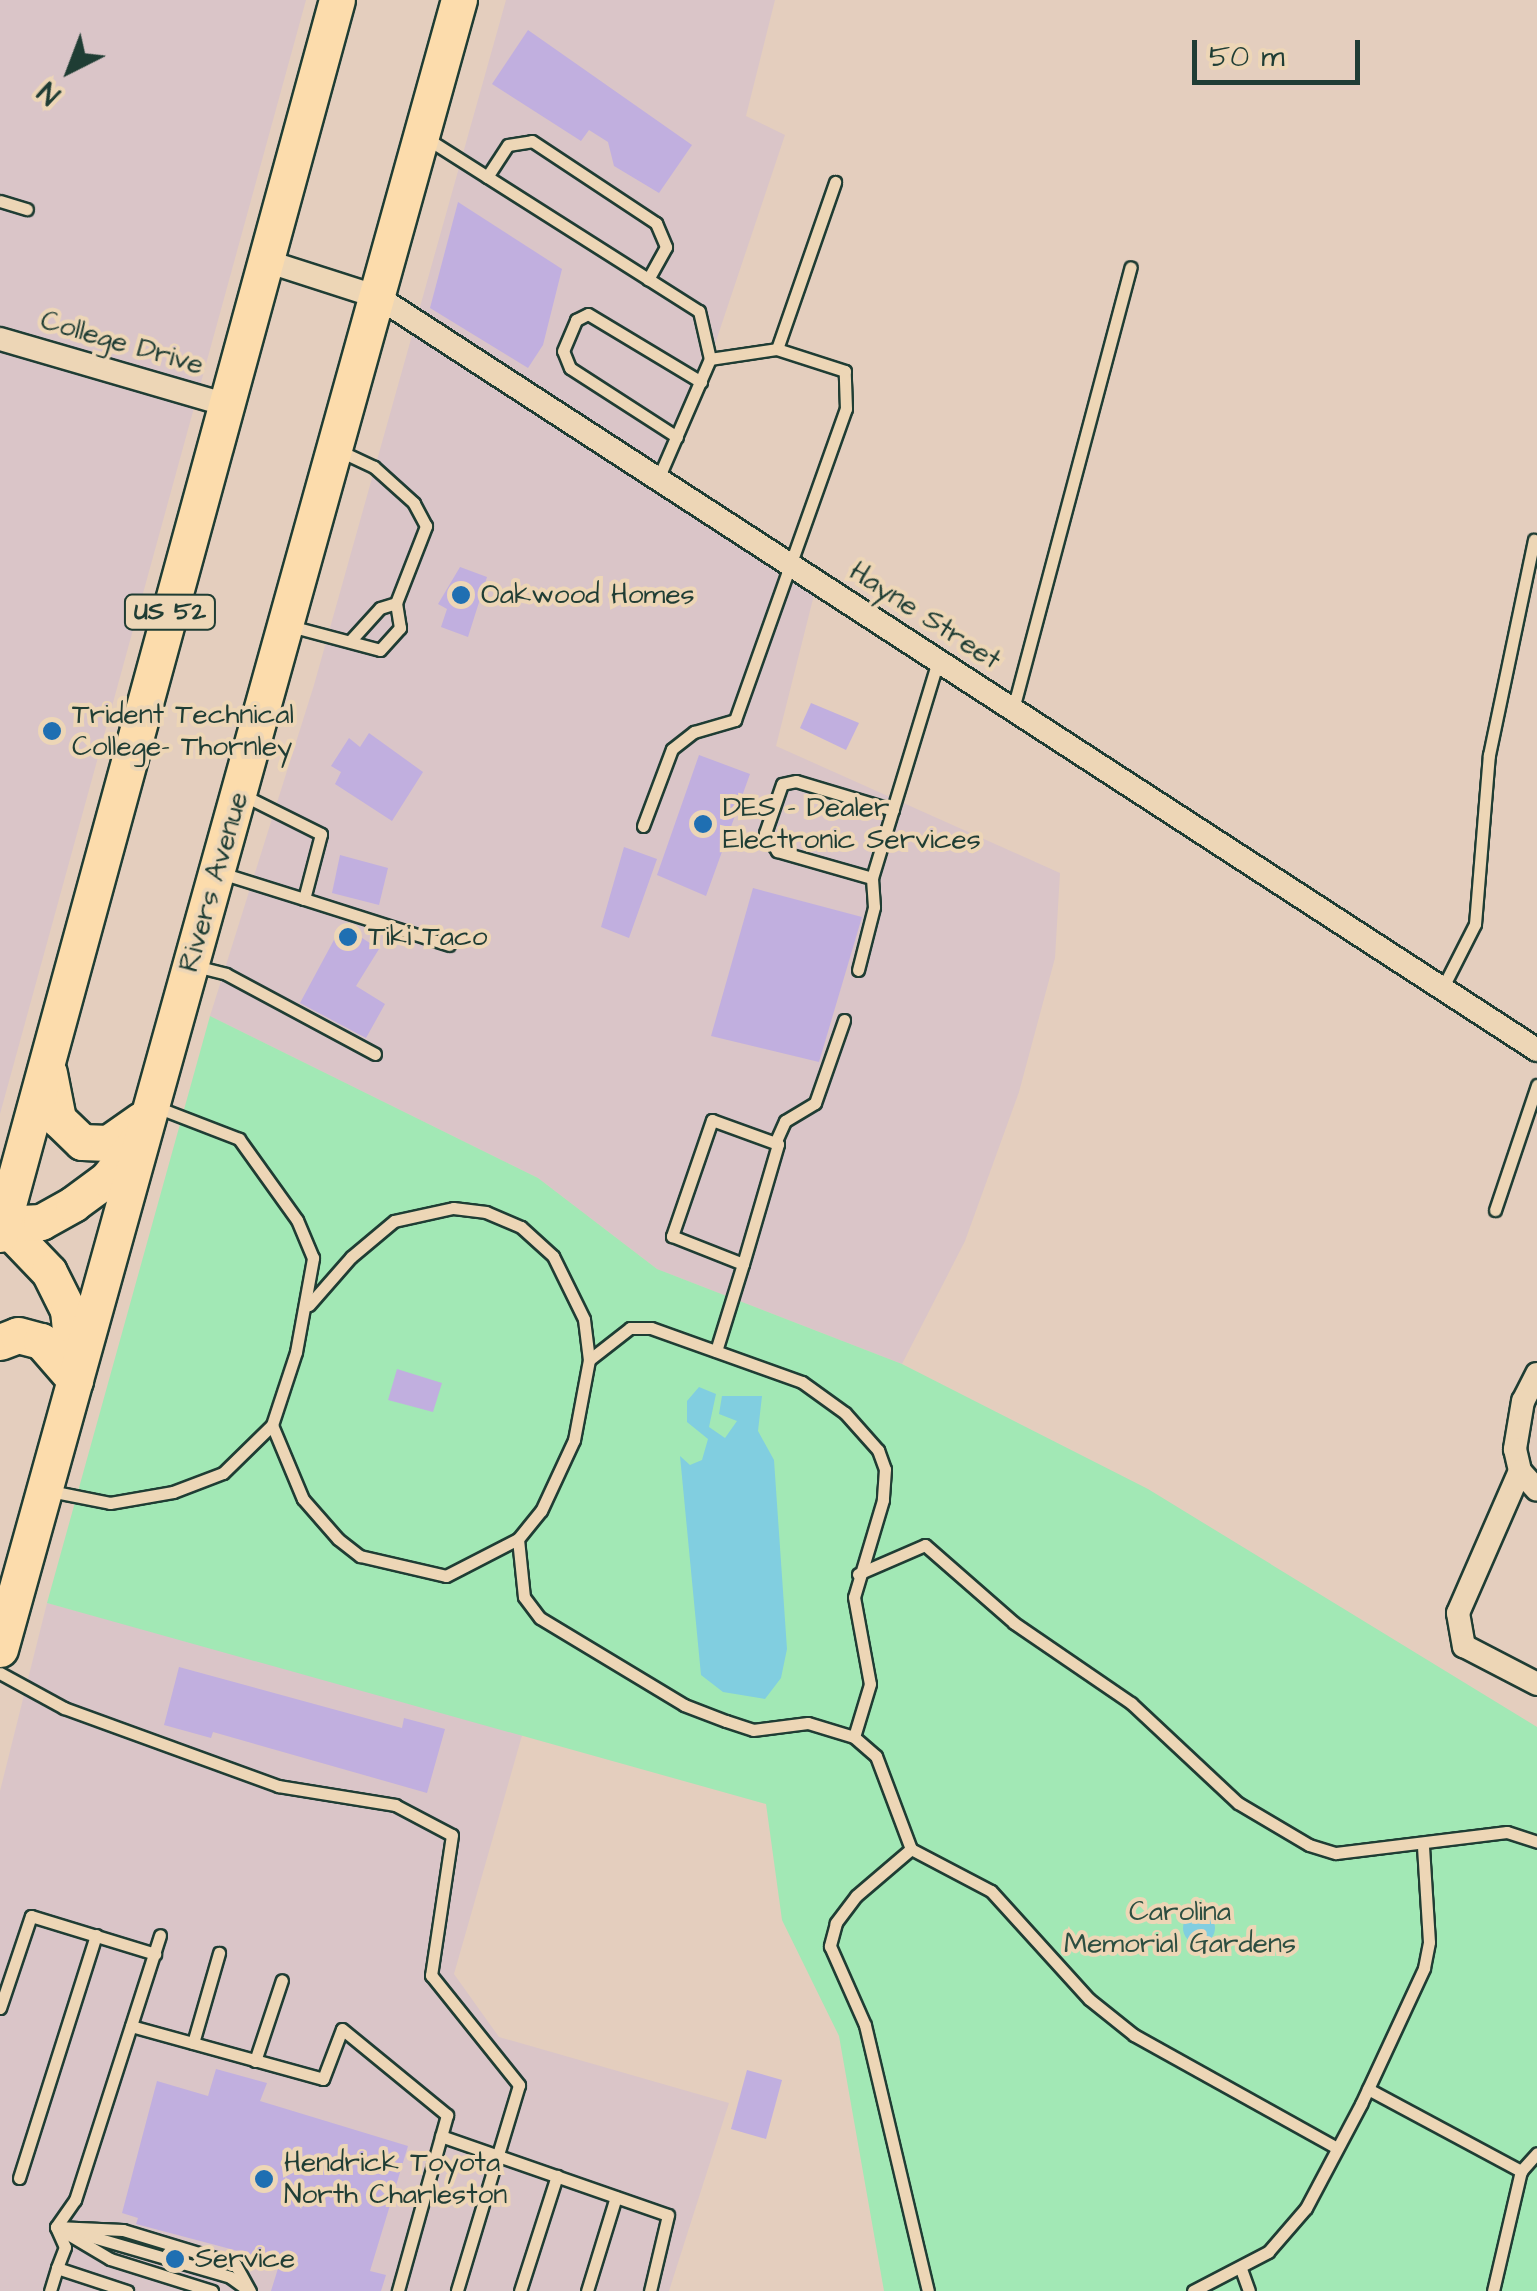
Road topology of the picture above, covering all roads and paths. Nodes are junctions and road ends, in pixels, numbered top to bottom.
1 (338, 0) edge
2 (459, 0) edge
3 (422, 136) junction
4 (487, 177) junction
5 (835, 182) dead end
6 (0, 201) edge
7 (28, 209) dead end
8 (266, 261) junction
9 (1131, 267) dead end
10 (648, 279) junction
11 (378, 298) junction
12 (0, 339) edge
13 (777, 349) junction
14 (710, 359) junction
15 (700, 382) junction
16 (226, 405) junction
17 (676, 437) junction
18 (335, 449) junction
19 (658, 479) junction
20 (1534, 540) dead end
21 (794, 568) junction
22 (396, 603) junction
23 (286, 625) junction
24 (352, 640) junction
25 (938, 661) junction
26 (1013, 710) junction
27 (239, 793) junction
28 (892, 810) junction
29 (643, 826) dead end
30 (217, 872) junction
31 (872, 878) junction
32 (304, 899) junction
33 (449, 945) dead end
34 (191, 964) junction
35 (858, 970) dead end
36 (1442, 989) junction
37 (844, 1020) dead end
38 (1537, 1050) edge
39 (375, 1054) dead end
40 (47, 1062) junction
41 (1537, 1085) edge
42 (149, 1117) junction
43 (776, 1141) junction
44 (1495, 1210) dead end
45 (1, 1227) edge
46 (742, 1264) junction
47 (309, 1305) junction
48 (0, 1342) edge
49 (716, 1351) junction
50 (589, 1360) junction
51 (1537, 1374) edge
52 (75, 1380) junction
53 (272, 1425) junction
54 (1520, 1471) junction
55 (45, 1490) junction
56 (1537, 1490) edge
57 (518, 1539) junction
58 (858, 1574) junction
59 (0, 1649) edge
60 (0, 1673) edge
61 (1537, 1684) edge
62 (854, 1736) junction
63 (1537, 1842) edge
64 (1423, 1846) junction
65 (911, 1849) junction
66 (96, 1935) junction
67 (160, 1935) dead end
68 (154, 1954) junction
69 (218, 1954) dead end
70 (282, 1980) dead end
71 (0, 2008) edge
72 (131, 2026) junction
73 (193, 2043) junction
74 (255, 2060) junction
75 (1368, 2089) junction
76 (441, 2136) junction
77 (1336, 2148) junction
78 (1537, 2153) edge
79 (500, 2156) junction
80 (1521, 2172) junction
81 (558, 2176) junction
82 (19, 2178) dead end
83 (616, 2197) junction
84 (56, 2226) junction
85 (57, 2268) junction
86 (1241, 2269) junction
87 (120, 2290) edge
88 (50, 2291) edge
89 (212, 2291) edge
90 (249, 2291) edge
91 (398, 2291) edge
92 (457, 2291) edge
93 (520, 2291) edge
94 (586, 2291) edge
95 (650, 2291) edge
96 (928, 2291) edge
97 (1193, 2291) edge
98 (1249, 2291) edge
99 (1493, 2291) edge

1 - 8 main road, US 52
2 - 3 main road, Rivers Avenue
3 - 4 lane
3 - 11 main road, Rivers Avenue
4 - 10 lane
4 - 10 lane
5 - 13 lane
6 - 7 lane
8 - 11 street, Hayne Street
8 - 16 main road, US 52
9 - 26 lane
10 - 14 lane
11 - 18 main road, Rivers Avenue
11 - 19 street, Hayne Street
12 - 16 street, College Drive
13 - 14 lane
13 - 21 lane
14 - 15 lane
15 - 17 lane
15 - 17 lane
16 - 40 main road, US 52
17 - 19 lane
18 - 22 lane
18 - 23 main road, Rivers Avenue
19 - 21 street, Hayne Street
20 - 36 lane
21 - 25 street, Hayne Street
21 - 29 lane
22 - 24 lane
22 - 24 lane
23 - 24 lane
23 - 27 main road, Rivers Avenue
25 - 26 street, Hayne Street
25 - 28 lane
26 - 36 street, Hayne Street
27 - 30 main road, Rivers Avenue
27 - 32 lane
28 - 31 lane
28 - 31 lane
30 - 32 lane
30 - 34 main road, Rivers Avenue
31 - 35 lane
32 - 33 lane
34 - 39 lane
34 - 42 main road, Rivers Avenue
36 - 38 street, Hayne Street
37 - 43 lane
40 - 42 main road
40 - 45 main road, US 52
41 - 44 lane
42 - 45 main road
42 - 47 lane
42 - 52 main road, Rivers Avenue
43 - 46 lane
43 - 46 lane
45 - 52 main road
46 - 49 lane
47 - 50 lane
47 - 53 lane
48 - 52 main road
49 - 50 lane
49 - 58 lane
50 - 57 lane
51 - 54 street
52 - 55 main road, Rivers Avenue
53 - 55 lane
53 - 57 lane
54 - 56 street
54 - 61 street
55 - 59 main road, Rivers Avenue
57 - 62 lane
58 - 62 lane
58 - 64 lane
60 - 79 lane
62 - 65 lane
63 - 64 lane
64 - 75 lane
65 - 77 lane
65 - 96 lane
66 - 68 lane
66 - 71 lane
66 - 82 lane
67 - 68 lane
68 - 72 lane
69 - 73 lane
70 - 74 lane
72 - 73 lane
72 - 84 lane
73 - 74 lane
74 - 76 lane
75 - 77 lane
75 - 80 lane
76 - 79 lane
76 - 91 lane
77 - 86 lane
78 - 80 lane
79 - 81 lane
79 - 92 lane
80 - 99 lane
81 - 83 lane
81 - 93 lane
83 - 94 lane
83 - 95 lane
84 - 85 lane
84 - 89 lane
84 - 90 lane
85 - 87 lane
85 - 88 lane
86 - 97 lane
86 - 98 lane

